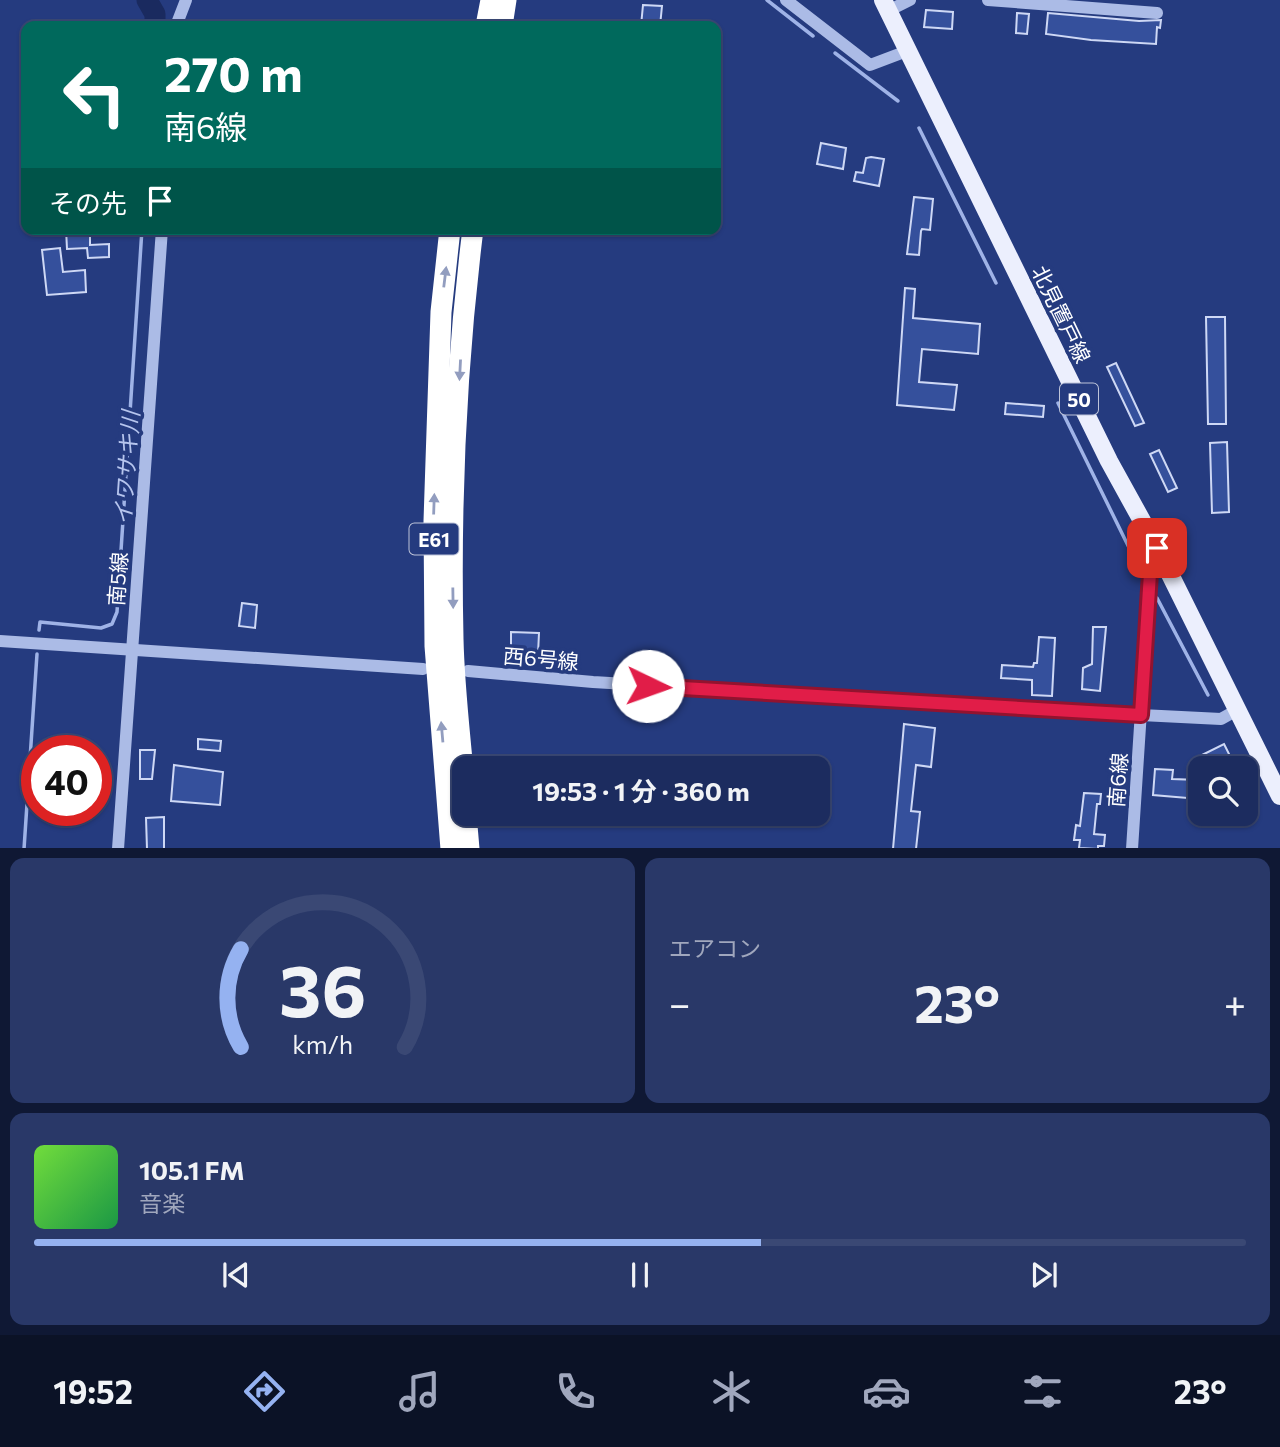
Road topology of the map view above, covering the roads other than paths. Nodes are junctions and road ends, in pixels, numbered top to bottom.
1 (186, 0) edge
2 (491, 0) edge
3 (506, 0) edge
4 (786, 0) edge
5 (910, 0) edge
6 (988, 0) edge
7 (1047, 2) edge
8 (1130, 5) edge
9 (886, 6) edge
10 (1157, 13) dead end
11 (178, 21) edge
12 (487, 21) edge
13 (503, 21) edge
14 (907, 51) junction
15 (162, 235) edge
16 (449, 235) edge
17 (472, 235) edge
18 (1157, 548) junction
19 (0, 641) edge
20 (131, 651) junction
21 (423, 669) dead end
22 (468, 671) dead end
23 (1237, 710) junction
24 (1141, 715) junction
25 (462, 756) edge
26 (1280, 796) edge
27 (467, 826) edge
28 (118, 848) edge
29 (451, 848) edge
30 (469, 848) edge
31 (1132, 848) edge

1 - 11 street
2 - 12 highway
3 - 13 highway
4 - 14 street
5 - 9 street
6 - 7 street
7 - 8 street
8 - 10 street
9 - 14 main road, 北見置戸線 / 50
14 - 18 main road, 北見置戸線 / 50
15 - 20 street, 南5線
29 -> 16 highway, E61
17 -> 25 highway, E61
18 - 23 main road, 北見置戸線 / 50
18 - 24 street, 南6線
19 - 20 street
20 - 21 street
20 - 28 street, 南5線
22 - 24 street, 西6号線
23 - 24 street, 西6号線
23 - 26 main road, 北見置戸線 / 50
24 - 31 street, 南6線
27 - 30 highway

